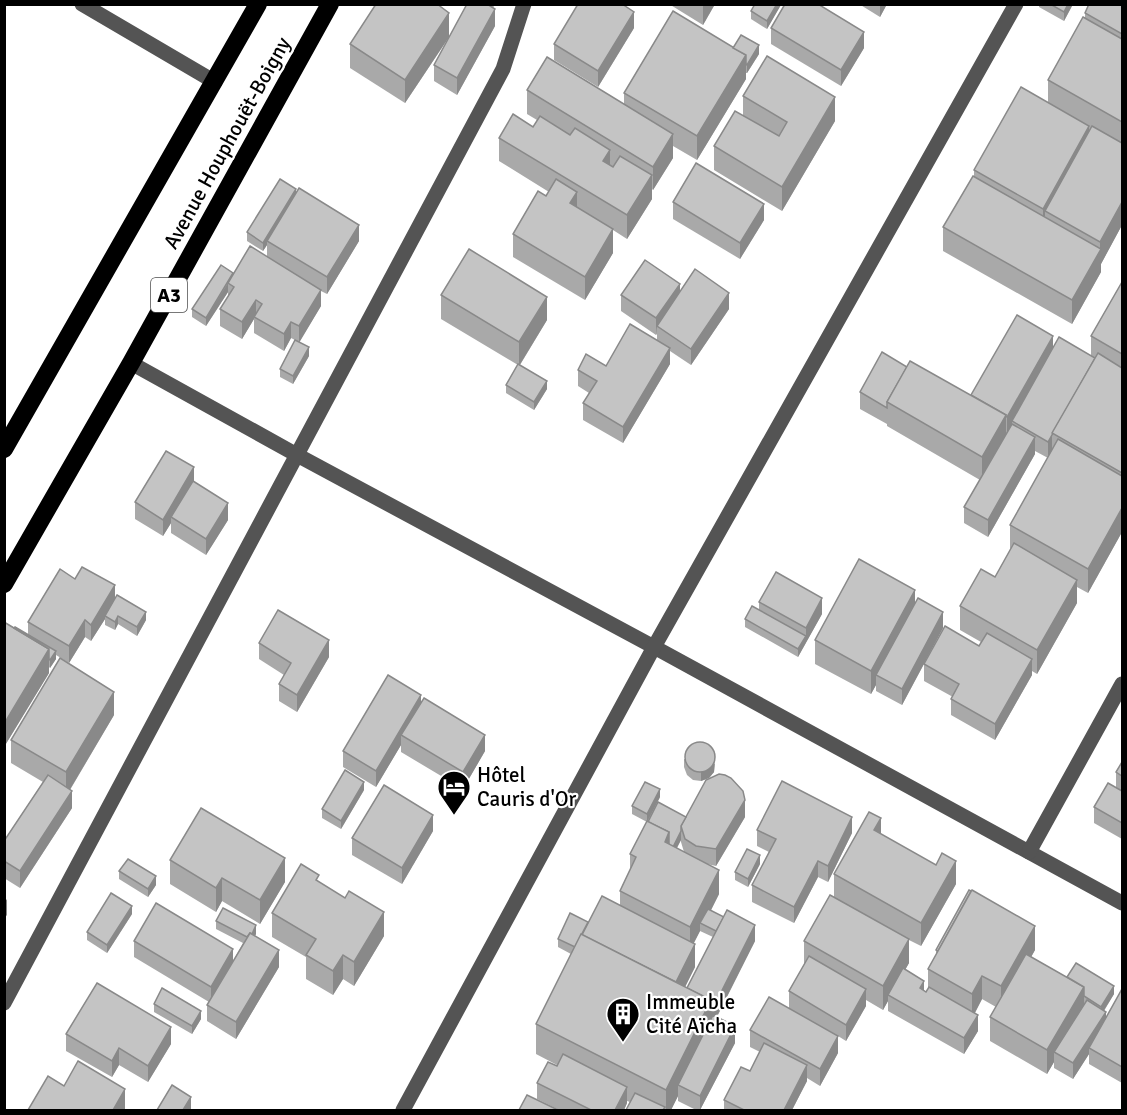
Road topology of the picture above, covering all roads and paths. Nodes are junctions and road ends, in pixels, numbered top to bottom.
1 (82, 4) edge
2 (258, 4) edge
3 (330, 4) edge
4 (524, 4) edge
5 (1016, 4) edge
6 (215, 82) junction
7 (131, 363) junction
8 (4, 448) edge
9 (297, 455) junction
10 (4, 584) edge
11 (654, 647) junction
12 (1122, 684) edge
13 (1029, 852) junction
14 (1122, 903) edge
15 (4, 1004) edge
16 (403, 1110) edge

1 - 6 street
2 - 6 highway, Avenue Houphouët-Boigny
3 - 7 highway, Avenue Houphouët-Boigny / A3
4 - 9 street
5 - 11 street
6 - 8 highway, Avenue Houphouët-Boigny
7 - 9 street
7 - 10 highway, Avenue Houphouët-Boigny / A3
9 - 11 street
9 - 15 street
11 - 13 street
11 - 16 street
12 - 13 street
13 - 14 street

